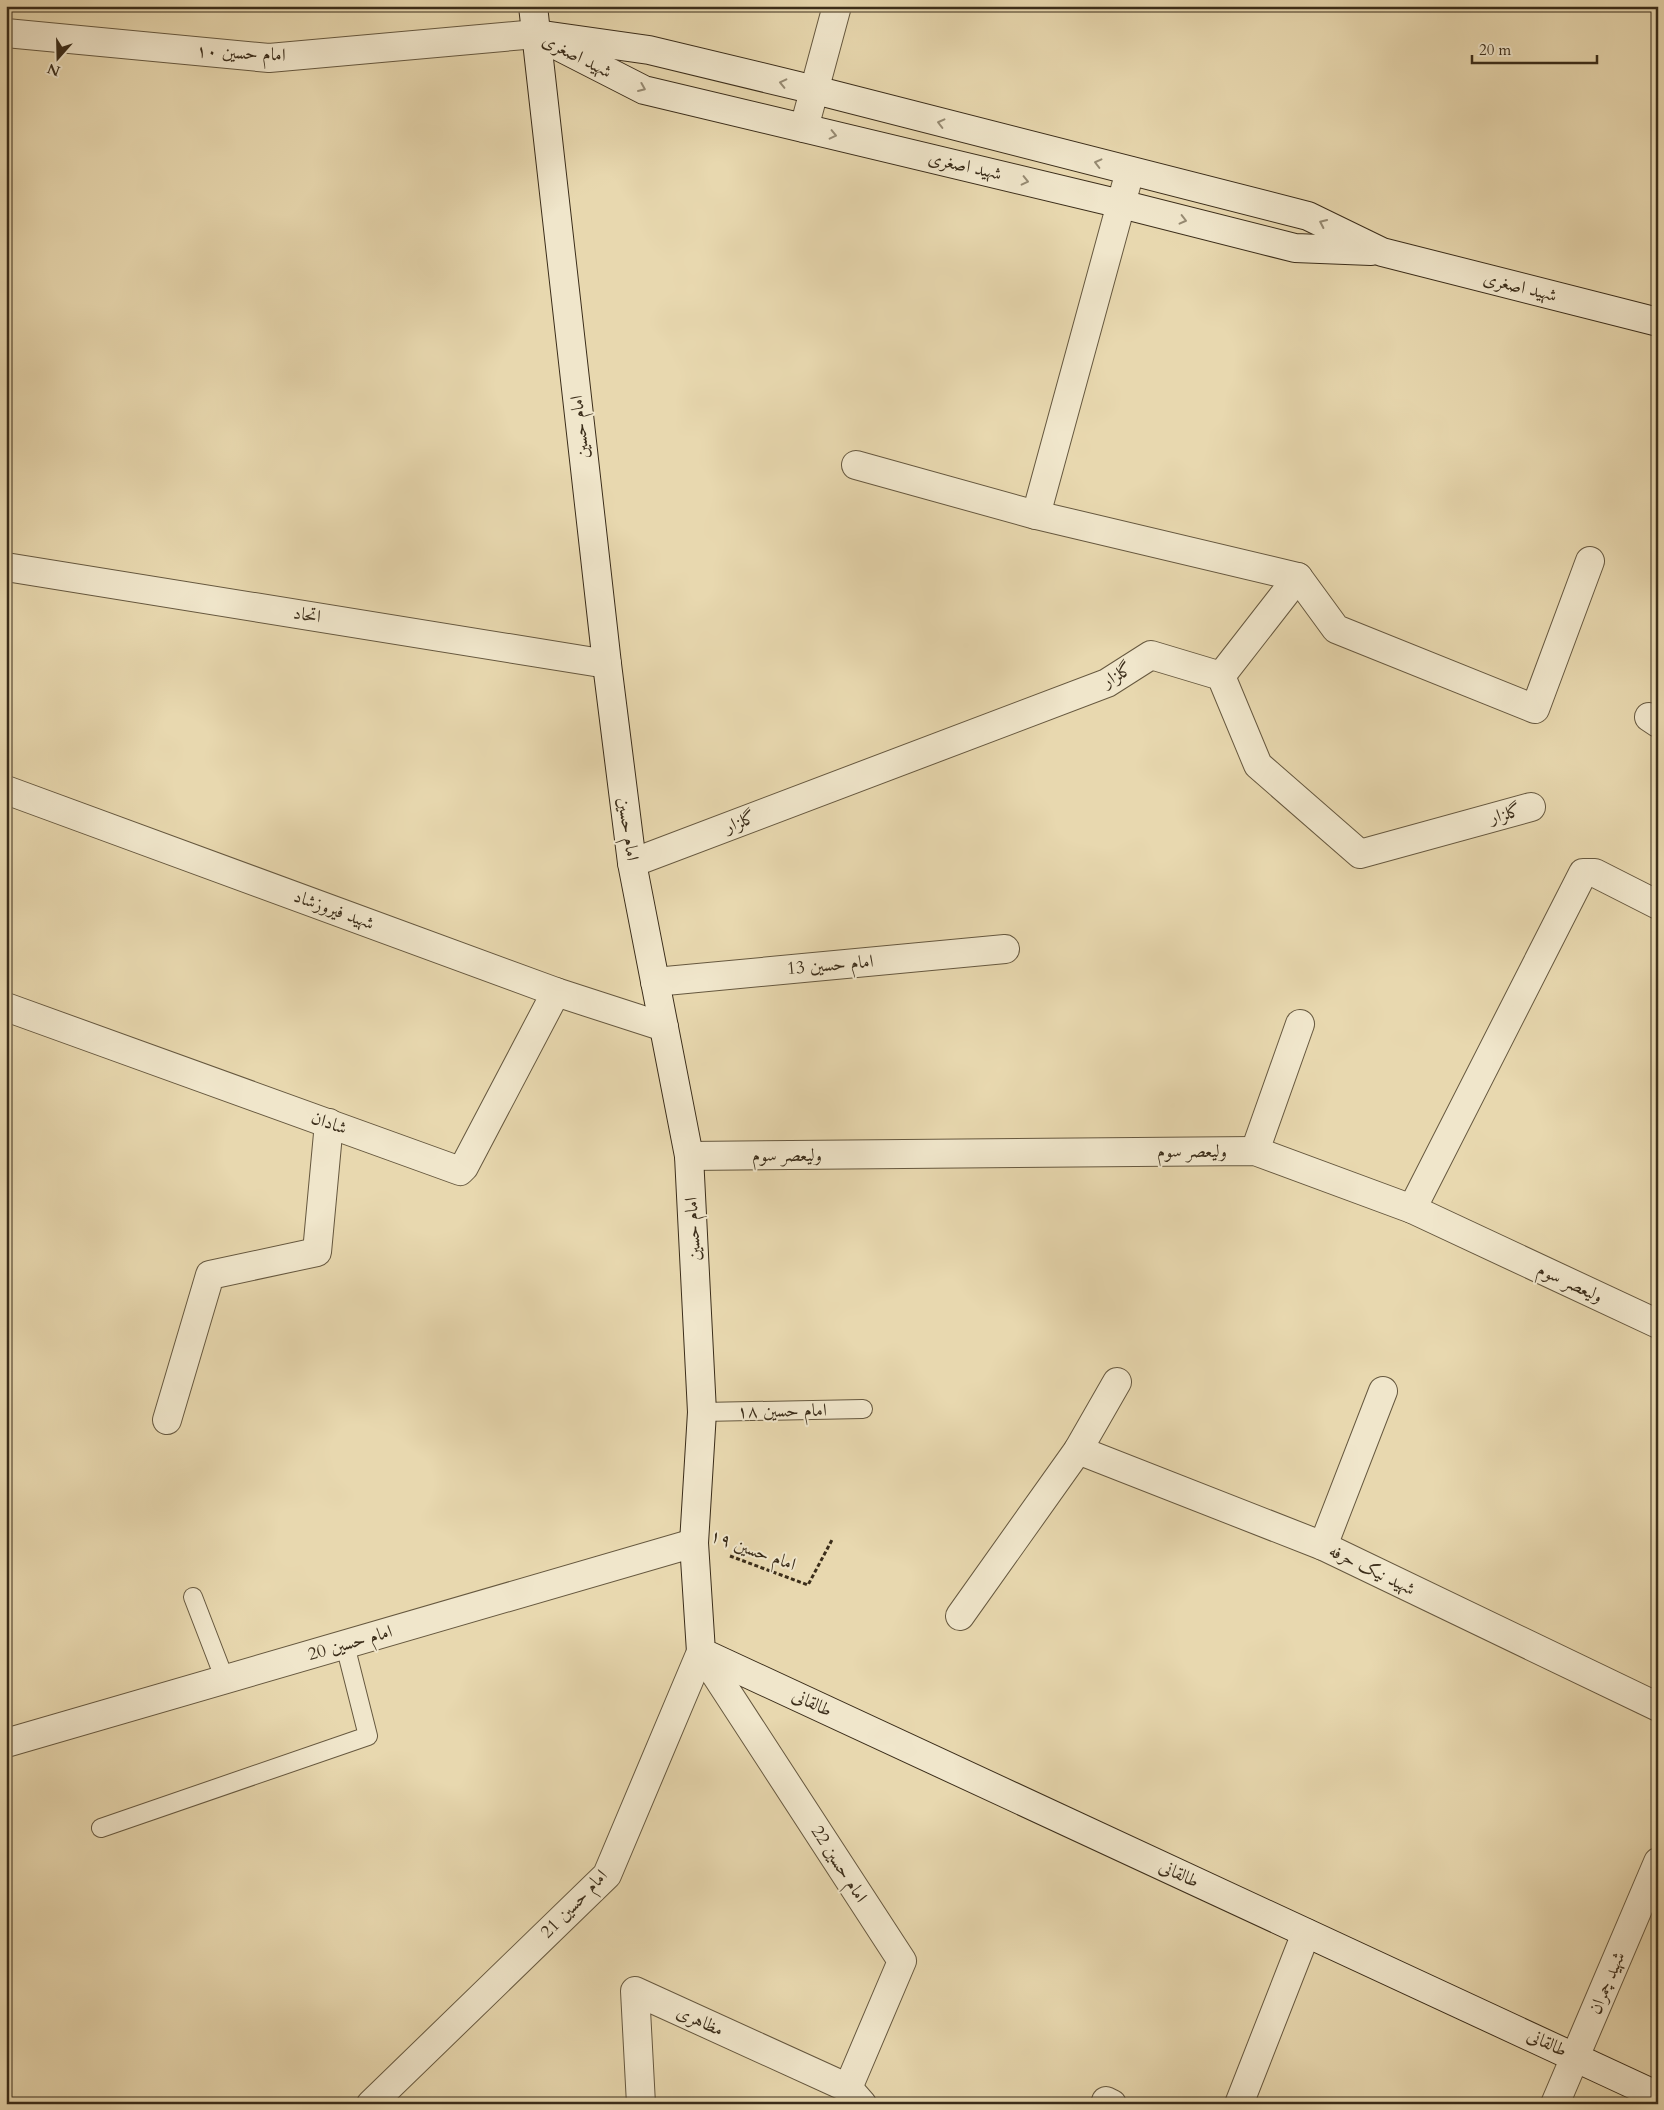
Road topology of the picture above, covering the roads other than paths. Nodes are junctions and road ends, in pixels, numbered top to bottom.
1 (533, 6) edge
2 (836, 6) edge
3 (6, 33) edge
4 (536, 34) junction
5 (815, 90) junction
6 (804, 128) junction
7 (1130, 172) junction
8 (1121, 204) junction
9 (1382, 252) junction
10 (1658, 322) edge
11 (856, 465) dead end
12 (1036, 515) junction
13 (1590, 562) dead end
14 (6, 567) edge
15 (1298, 577) junction
16 (607, 664) junction
17 (1221, 676) junction
18 (6, 790) edge
19 (1530, 808) dead end
20 (632, 863) junction
21 (1658, 905) edge
22 (1005, 949) dead end
23 (655, 982) junction
24 (556, 992) junction
25 (6, 1007) edge
26 (1300, 1024) dead end
27 (664, 1027) junction
28 (329, 1123) junction
29 (1255, 1151) junction
30 (690, 1156) junction
31 (1412, 1209) junction
32 (1658, 1324) edge
33 (1117, 1382) dead end
34 (1382, 1391) dead end
35 (863, 1409) dead end
36 (702, 1412) junction
37 (167, 1420) dead end
38 (1078, 1450) junction
39 (694, 1543) junction
40 (1323, 1546) junction
41 (193, 1597) dead end
42 (960, 1616) dead end
43 (345, 1645) junction
44 (701, 1652) junction
45 (225, 1680) junction
46 (1658, 1707) edge
47 (6, 1743) edge
48 (102, 1828) dead end
49 (1658, 1862) edge
50 (1306, 1933) junction
51 (1576, 2057) junction
52 (855, 2096) edge
53 (1658, 2096) edge
54 (371, 2104) edge
55 (642, 2104) edge
56 (1239, 2104) edge
57 (1555, 2104) edge

1 - 4 street, امام حسین
2 - 5 street
3 - 4 street, امام حسین ۱۰
5 -> 4 street, شهید اصغری
4 -> 6 street, شهید اصغری
4 - 16 street, امام حسین
5 - 6 street
7 -> 5 street, شهید اصغری
6 -> 8 street, شهید اصغری
7 - 8 street
9 -> 7 street, شهید اصغری
8 -> 9 street, شهید اصغری
8 - 12 street
9 - 10 street, شهید اصغری
11 - 12 street
12 - 15 street
13 - 15 street
14 - 16 street, اتحاد
15 - 17 street
16 - 20 street, امام حسین
17 - 19 street, گلزار
17 - 20 street, گلزار
18 - 24 street, شهید فیروزشاد
20 - 23 street, امام حسین
21 - 31 street
22 - 23 street, امام حسین 13
23 - 27 street, امام حسین
24 - 27 street, شهید فیروزشاد
24 - 28 street, شادان
25 - 28 street, شادان
26 - 29 street
27 - 30 street, امام حسین
28 - 37 street
29 - 30 street, ولیعصر سوم
29 - 31 street, ولیعصر سوم
30 - 36 street, امام حسین
31 - 32 street, ولیعصر سوم
33 - 38 street
34 - 40 street
35 - 36 lane, امام حسین ۱۸
36 - 39 street, امام حسین
38 - 40 street, شهید نیک حرفه
38 - 42 street
39 - 43 street, امام حسین 20
39 - 44 street, امام حسین
40 - 46 street, شهید نیک حرفه
41 - 45 lane
43 - 45 street, امام حسین 20
43 - 48 lane
44 - 50 street, طالقانی
44 - 52 street, امام حسین 22
44 - 54 street, امام حسین 21
45 - 47 street, امام حسین 20
49 - 51 street, شهید چمران
50 - 51 street, طالقانی
50 - 56 street
51 - 53 street, طالقانی
51 - 57 street, شهید چمران
52 - 55 street, مظاهری

